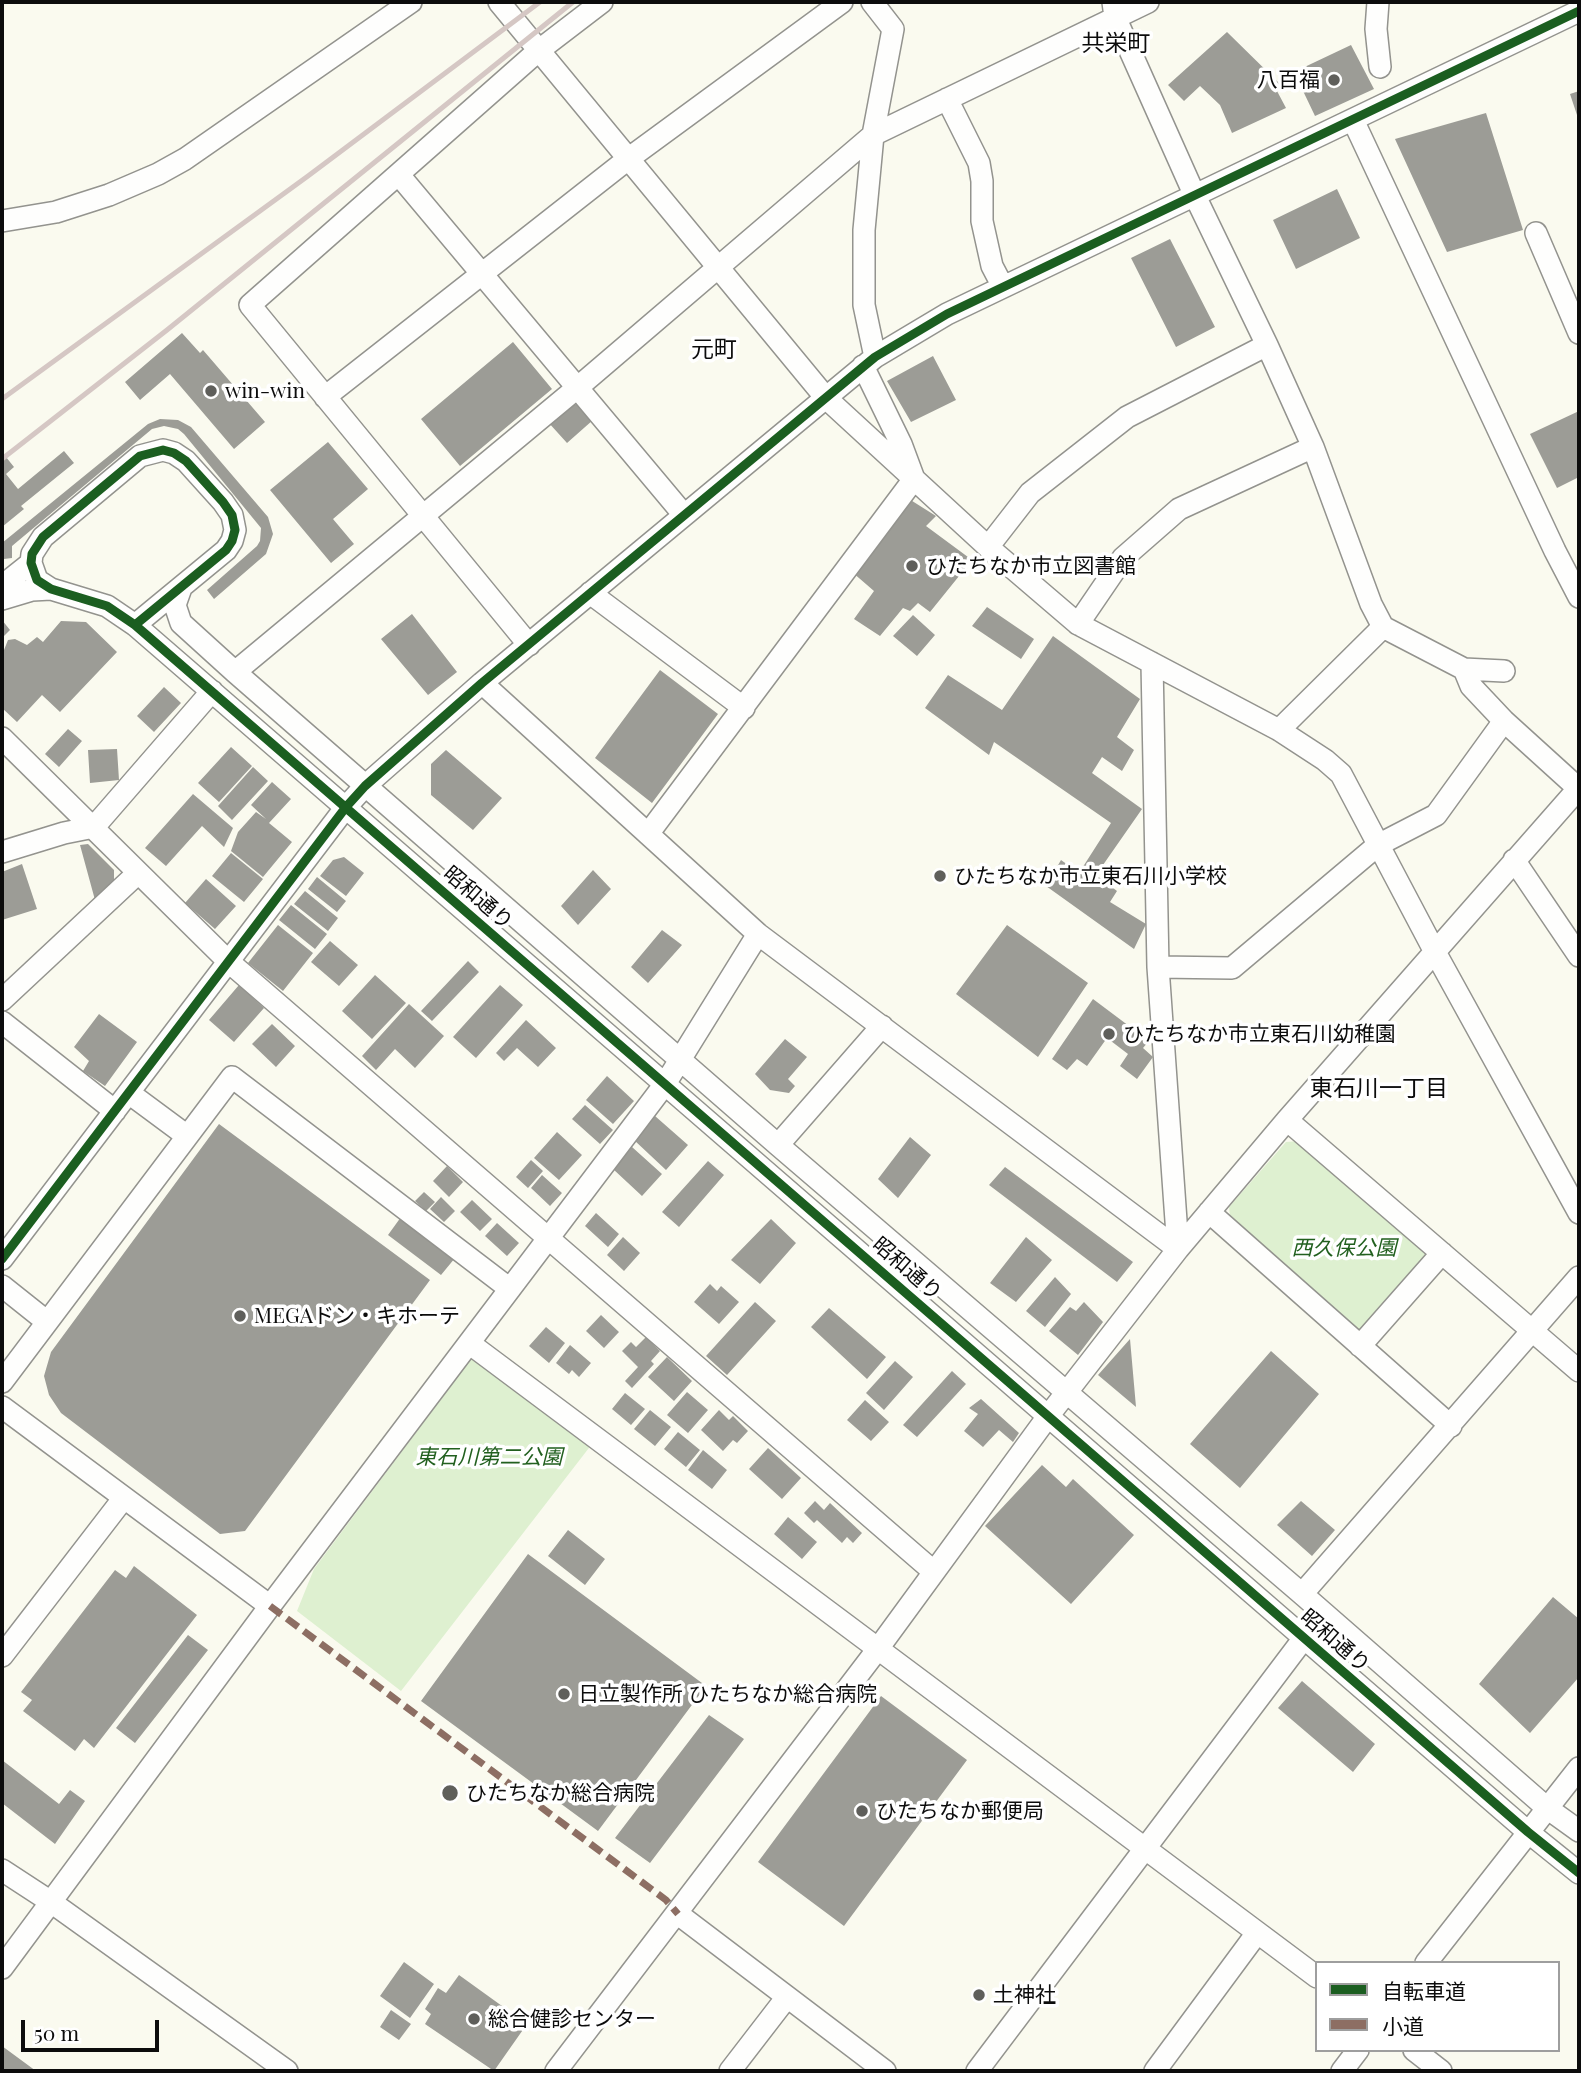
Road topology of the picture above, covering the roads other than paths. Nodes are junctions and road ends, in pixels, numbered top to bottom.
1 (411, 2) edge
2 (499, 2) edge
3 (602, 2) edge
4 (842, 2) edge
5 (872, 2) edge
6 (1148, 2) edge
7 (1378, 2) edge
8 (1114, 9) edge
9 (1579, 11) edge
10 (538, 51) junction
11 (1380, 68) dead end
12 (947, 99) junction
13 (1353, 120) junction
14 (873, 135) junction
15 (628, 159) junction
16 (399, 175) junction
17 (1195, 196) junction
18 (2, 221) edge
19 (1536, 233) dead end
20 (718, 268) junction
21 (483, 272) junction
22 (1003, 287) junction
23 (1579, 333) edge
24 (1267, 345) junction
25 (869, 361) junction
26 (578, 388) junction
27 (325, 397) junction
28 (825, 398) junction
29 (1313, 447) junction
30 (914, 479) junction
31 (684, 514) junction
32 (422, 516) junction
33 (988, 547) junction
34 (31, 563) junction
35 (2, 586) edge
36 (181, 588) junction
37 (51, 589) junction
38 (590, 593) junction
39 (1579, 597) edge
40 (2, 599) edge
41 (1079, 624) junction
42 (135, 625) junction
43 (1383, 627) junction
44 (529, 645) junction
45 (1152, 663) junction
46 (1464, 669) junction
47 (1504, 671) dead end
48 (235, 672) junction
49 (482, 683) junction
50 (212, 691) junction
51 (744, 708) junction
52 (1504, 721) junction
53 (1279, 730) junction
54 (2, 738) edge
55 (365, 786) junction
56 (1579, 789) edge
57 (346, 807) junction
58 (94, 827) junction
59 (648, 834) junction
60 (1378, 845) junction
61 (2, 852) edge
62 (1514, 860) junction
63 (138, 873) junction
64 (758, 934) junction
65 (1435, 951) junction
66 (1579, 956) edge
67 (229, 962) junction
68 (1158, 968) junction
69 (2, 1000) edge
70 (2, 1022) edge
71 (883, 1026) junction
72 (680, 1059) junction
73 (665, 1084) junction
74 (129, 1093) junction
75 (115, 1111) junction
76 (1287, 1120) junction
77 (187, 1136) junction
78 (778, 1144) junction
79 (1209, 1212) junction
80 (1579, 1213) edge
81 (548, 1237) junction
82 (1178, 1249) junction
83 (1441, 1252) junction
84 (2, 1259) edge
85 (1579, 1277) edge
86 (2, 1286) edge
87 (510, 1289) junction
88 (46, 1321) junction
89 (1533, 1329) junction
90 (469, 1343) junction
91 (1360, 1346) junction
92 (1579, 1371) edge
93 (2, 1382) edge
94 (1067, 1392) junction
95 (2, 1407) edge
96 (1049, 1415) junction
97 (1451, 1426) junction
98 (123, 1499) junction
99 (933, 1571) junction
100 (1302, 1594) junction
101 (270, 1606) junction
102 (1304, 1638) junction
103 (877, 1650) junction
104 (2, 1656) edge
105 (1579, 1768) edge
106 (1547, 1808) junction
107 (1579, 1831) edge
108 (1528, 1832) junction
109 (1146, 1848) junction
110 (2, 1870) edge
111 (1579, 1874) edge
112 (51, 1902) junction
113 (678, 1914) junction
114 (1257, 1933) junction
115 (1428, 1961) edge
116 (2, 1968) edge
117 (1315, 1976) edge
118 (787, 1997) junction
119 (1356, 2052) edge
120 (1417, 2052) edge
121 (287, 2071) edge
122 (556, 2071) edge
123 (730, 2071) edge
124 (885, 2071) edge
125 (978, 2071) edge
126 (1155, 2071) edge
127 (1342, 2071) edge
128 (1441, 2071) edge

1 - 18 street
2 - 10 street
3 - 10 street
4 - 15 street
5 - 14 street
6 - 8 street
7 - 11 street
8 - 12 street
8 - 17 street
9 - 13 street
10 - 15 street
10 - 16 street
12 - 14 street
12 - 22 street
13 - 17 street
13 - 39 street
14 - 20 street
14 - 25 street
15 - 20 street
15 - 21 street
16 - 21 street
16 - 27 street
17 - 22 street
17 - 24 street
19 - 23 street
20 - 26 street
20 - 28 street
21 - 26 street
21 - 27 street
22 - 25 street
24 - 29 street
24 - 33 street
25 - 28 street
25 - 30 street
26 - 31 street
26 - 32 street
27 - 32 street
28 - 30 street
28 - 31 street
29 - 41 street
29 - 43 street
30 - 33 street
30 - 51 street
31 - 38 street
32 - 44 street
32 - 48 street
33 - 41 street
34 - 35 street
34 - 36 street
34 - 37 street
36 - 42 street
36 - 48 street, 昭和通り
37 - 40 street
37 - 42 street, 昭和通り
38 - 44 street
38 - 51 street
41 - 45 street
42 - 50 street, 昭和通り
43 - 46 street
43 - 53 street
44 - 49 street
45 - 53 street
45 - 68 street
46 - 47 street
46 - 52 street
48 - 55 street, 昭和通り
49 - 55 street
49 - 59 street
50 - 57 street, 昭和通り
50 - 58 street
51 - 59 street
52 - 56 street
52 - 60 street
53 - 60 street
54 - 58 street
55 - 57 street
55 - 72 street, 昭和通り
56 - 62 street
57 - 67 street
57 - 73 street, 昭和通り
58 - 61 street
58 - 63 street
59 - 64 street
60 - 65 street
60 - 68 street
62 - 65 street
62 - 66 street
63 - 67 street
63 - 69 street
64 - 71 street
64 - 72 street
65 - 76 street
65 - 80 street
67 - 74 street
67 - 81 street
68 - 82 street
70 - 75 street
71 - 78 street
71 - 82 street
72 - 73 street
72 - 78 street, 昭和通り
73 - 81 street
73 - 96 street, 昭和通り
74 - 75 street
74 - 77 street
75 - 84 street
76 - 79 street
76 - 83 street
77 - 87 street
77 - 88 street
78 - 94 street, 昭和通り
79 - 82 street
79 - 91 street
81 - 87 street
81 - 99 street
82 - 94 street
83 - 89 street
83 - 91 street
85 - 89 street
86 - 88 street
87 - 90 street
88 - 93 street
89 - 92 street
89 - 97 street
90 - 101 street
90 - 103 street
91 - 97 street
94 - 96 street
94 - 100 street, 昭和通り
95 - 98 street
96 - 99 street
96 - 102 street, 昭和通り
97 - 100 street
98 - 101 street
98 - 104 street
99 - 103 street
100 - 106 street, 昭和通り
101 - 112 street
102 - 108 street, 昭和通り
102 - 109 street
103 - 109 street
103 - 113 street
105 - 106 street
106 - 107 street, 昭和通り
106 - 108 street
108 - 111 street, 昭和通り
108 - 115 street
109 - 114 street
109 - 125 street
110 - 112 street
112 - 116 street
112 - 121 street
113 - 118 street
113 - 122 street
114 - 117 street
114 - 126 street
118 - 123 street
118 - 124 street
119 - 127 street
120 - 128 street

